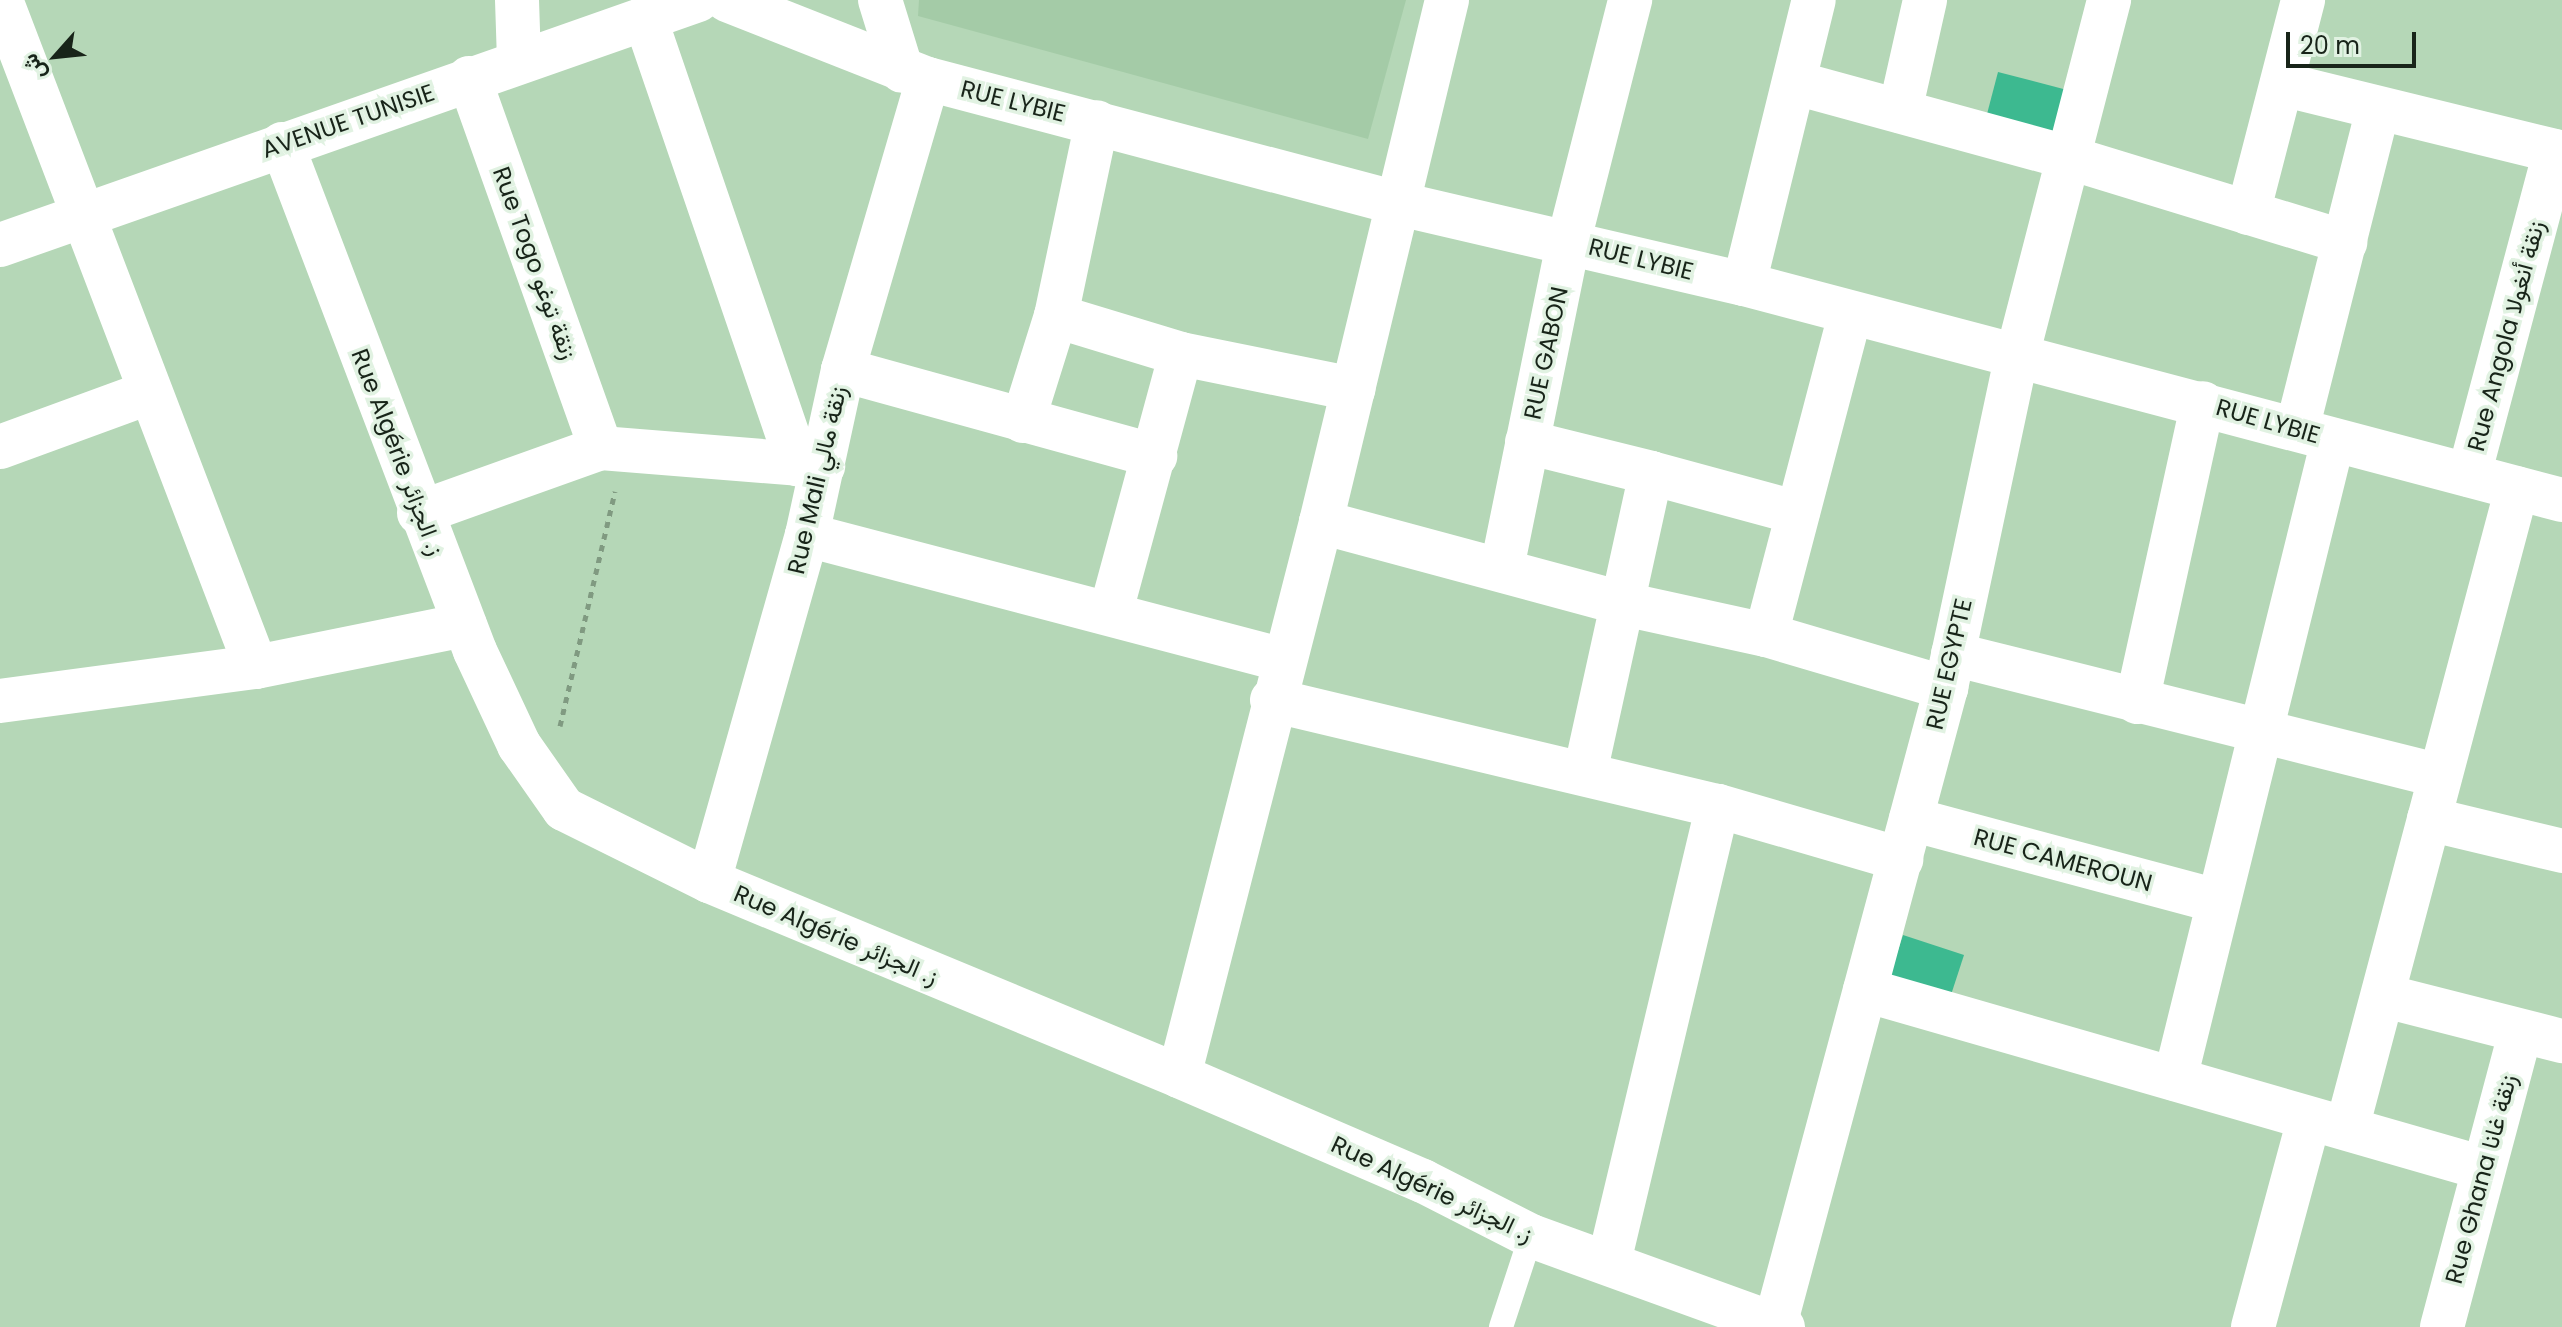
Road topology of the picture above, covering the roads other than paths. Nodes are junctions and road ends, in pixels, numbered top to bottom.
1 (1, 0) edge
2 (517, 0) edge
3 (698, 0) edge
4 (727, 0) edge
5 (880, 0) edge
6 (1447, 0) edge
7 (1630, 0) edge
8 (1814, 0) edge
9 (1925, 0) edge
10 (2109, 0) edge
11 (2303, 0) edge
12 (645, 18) junction
13 (519, 59) junction
14 (915, 75) junction
15 (469, 78) junction
16 (1796, 83) junction
17 (2282, 84) junction
18 (2378, 110) junction
19 (1900, 111) junction
20 (1097, 122) junction
21 (282, 144) junction
22 (2558, 152) edge
23 (2070, 158) junction
24 (1400, 204) junction
25 (2248, 213) junction
26 (86, 214) junction
27 (1569, 240) junction
28 (2345, 242) junction
29 (0, 245) edge
30 (1744, 284) junction
31 (1850, 315) junction
32 (1056, 316) junction
33 (1181, 354) junction
34 (2016, 360) junction
35 (843, 370) junction
36 (1353, 389) junction
37 (150, 392) junction
38 (2203, 403) junction
39 (1023, 421) junction
40 (2315, 434) junction
41 (1527, 442) junction
42 (0, 447) edge
43 (601, 448) junction
44 (1155, 456) junction
45 (810, 465) junction
46 (1651, 473) junction
47 (2469, 475) junction
48 (2517, 488) junction
49 (2562, 500) edge
50 (419, 513) junction
51 (1798, 513) junction
52 (1321, 522) junction
53 (807, 535) junction
54 (1502, 568) junction
55 (1624, 604) junction
56 (1111, 611) junction
57 (465, 625) junction
58 (1766, 635) junction
59 (256, 667) junction
60 (1949, 671) junction
61 (1278, 680) junction
62 (0, 701) edge
63 (2137, 702) junction
64 (2260, 735) junction
65 (1585, 773) junction
66 (2440, 776) junction
67 (1718, 806) junction
68 (2429, 819) junction
69 (1906, 839) junction
70 (2562, 851) edge
71 (709, 881) junction
72 (2216, 901) junction
73 (1865, 990) junction
74 (2385, 996) junction
75 (2521, 1031) junction
76 (2562, 1041) edge
77 (1179, 1076) junction
78 (2175, 1079) junction
79 (2328, 1123) junction
80 (2483, 1168) junction
81 (1531, 1236) junction
82 (1609, 1262) junction
83 (1779, 1326) edge
84 (1501, 1327) edge
85 (2253, 1327) edge
86 (2442, 1327) edge

1 - 26 street
2 - 13 street
3 - 12 street, AVENUE TUNISIE
4 - 14 street, RUE LYBIE
5 - 14 street
6 - 24 street
7 - 27 street, RUE GABON
8 - 16 street
9 - 19 street
10 - 23 street, RUE EGYPTE
11 - 17 street
12 - 13 street, AVENUE TUNISIE
12 - 45 street
13 - 15 street, AVENUE TUNISIE
14 - 20 street, RUE LYBIE
14 - 35 street, Rue Mali زنقة مالي
15 - 21 street, AVENUE TUNISIE
15 - 43 street, Rue Togo زنقة توغو
16 - 19 street
16 - 30 street
17 - 18 street
17 - 25 street
18 - 22 street
18 - 28 street
19 - 23 street
20 - 24 street, RUE LYBIE
20 - 32 street
21 - 26 street, AVENUE TUNISIE
21 - 50 street, Rue Algérie ز. الجزائر
22 - 47 street, Rue Angola زنقة أنغولا
23 - 25 street
23 - 34 street, RUE EGYPTE
24 - 27 street, RUE LYBIE
24 - 36 street
25 - 28 street
26 - 29 street, AVENUE TUNISIE
26 - 37 street
27 - 30 street, RUE LYBIE
27 - 41 street, RUE GABON
28 - 40 street
30 - 31 street, RUE LYBIE
31 - 34 street, RUE LYBIE
31 - 51 street
32 - 33 street
32 - 39 street
33 - 36 street
33 - 44 street
34 - 38 street, RUE LYBIE
34 - 60 street, RUE EGYPTE
35 - 39 street
35 - 45 street, Rue Mali زنقة مالي
36 - 52 street
37 - 42 street
37 - 59 street
38 - 40 street, RUE LYBIE
38 - 63 street
39 - 44 street
40 - 47 street, RUE LYBIE
40 - 64 street
41 - 46 street
41 - 54 street, RUE GABON
43 - 45 street
43 - 50 street
44 - 56 street
45 - 53 street, Rue Mali زنقة مالي
46 - 51 street
46 - 55 street
47 - 48 street, RUE LYBIE
48 - 49 street, RUE LYBIE
48 - 66 street
50 - 57 street, Rue Algérie ز. الجزائر
51 - 58 street
52 - 54 street
52 - 61 street
53 - 56 street, RUE CAMEROUN
53 - 71 street, Rue Mali زنقة مالي
54 - 55 street
55 - 58 street
55 - 65 street
56 - 61 street, RUE CAMEROUN
57 - 59 street
57 - 71 street, Rue Algérie ز. الجزائر
58 - 60 street
59 - 62 street
60 - 63 street
60 - 69 street, RUE EGYPTE
61 - 65 street, RUE CAMEROUN
61 - 77 street
63 - 64 street
64 - 66 street
64 - 72 street
65 - 67 street, RUE CAMEROUN
66 - 68 street
67 - 69 street, RUE CAMEROUN
67 - 82 street
68 - 70 street
68 - 74 street
69 - 72 street, RUE CAMEROUN
69 - 73 street, RUE EGYPTE
71 - 77 street, Rue Algérie ز. الجزائر
72 - 78 street
73 - 78 street
73 - 83 street, RUE EGYPTE
74 - 75 street
74 - 79 street
75 - 76 street
75 - 80 street, Rue Ghana زنقة غانا
77 - 81 street, Rue Algérie ز. الجزائر
78 - 79 street
79 - 80 street
79 - 85 street
80 - 86 street, Rue Ghana زنقة غانا
81 - 82 street, Rue Algérie ز. الجزائر
81 - 84 lane
82 - 83 street, Rue Algérie ز. الجزائر

